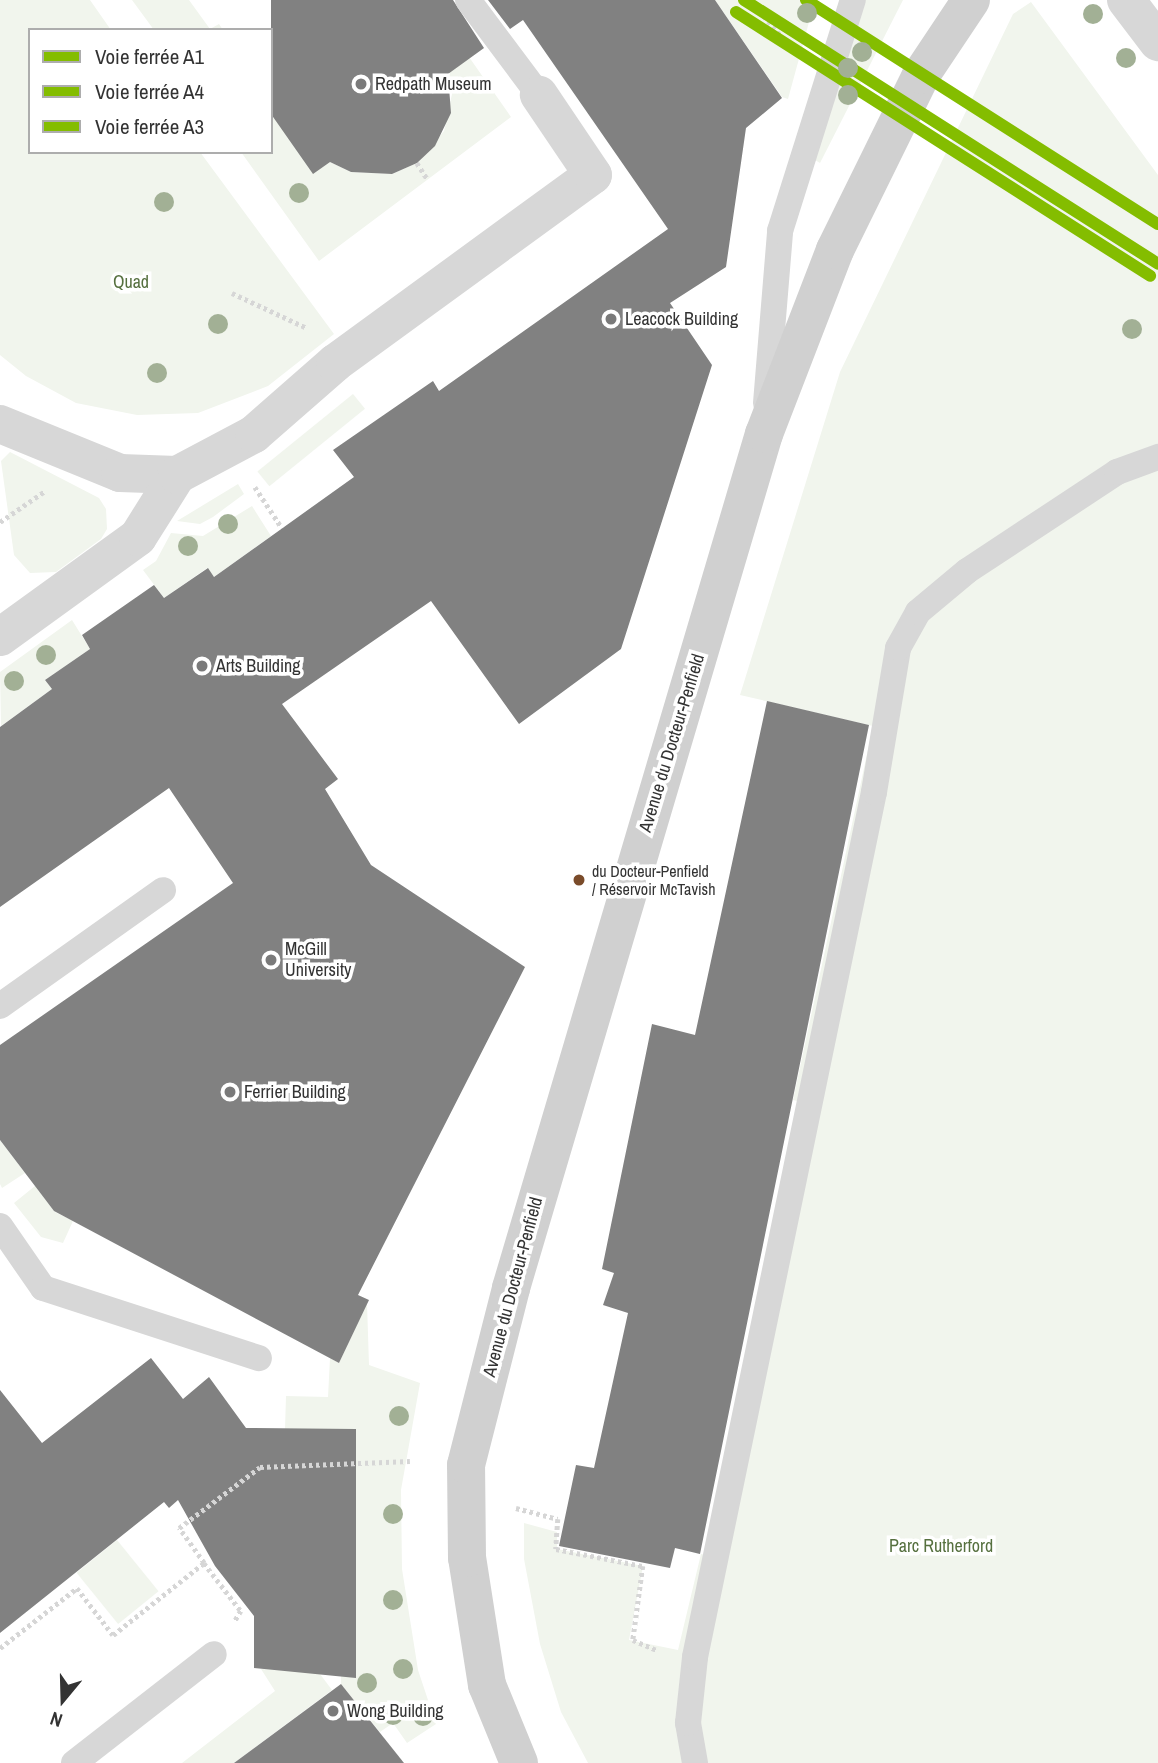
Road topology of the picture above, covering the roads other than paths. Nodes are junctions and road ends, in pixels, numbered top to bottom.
1 (468, 0) edge
2 (853, 0) edge
3 (971, 0) edge
4 (1126, 0) edge
5 (1158, 42) edge
6 (539, 95) joint
7 (0, 425) edge
8 (764, 434) junction
9 (1158, 457) edge
10 (177, 475) junction
11 (0, 637) edge
12 (163, 890) dead end
13 (0, 1006) edge
14 (0, 1226) edge
15 (259, 1358) dead end
16 (214, 1654) road end
17 (74, 1763) edge
18 (519, 1763) edge
19 (695, 1763) edge

1 - 6 lane
2 - 8 lane
3 - 8 main road, Avenue du Docteur-Penfield
4 - 5 street
6 - 10 street
7 - 10 street
8 - 18 main road, Avenue du Docteur-Penfield
9 - 19 lane
10 - 11 street
12 - 13 lane
14 - 15 lane
16 - 17 lane

